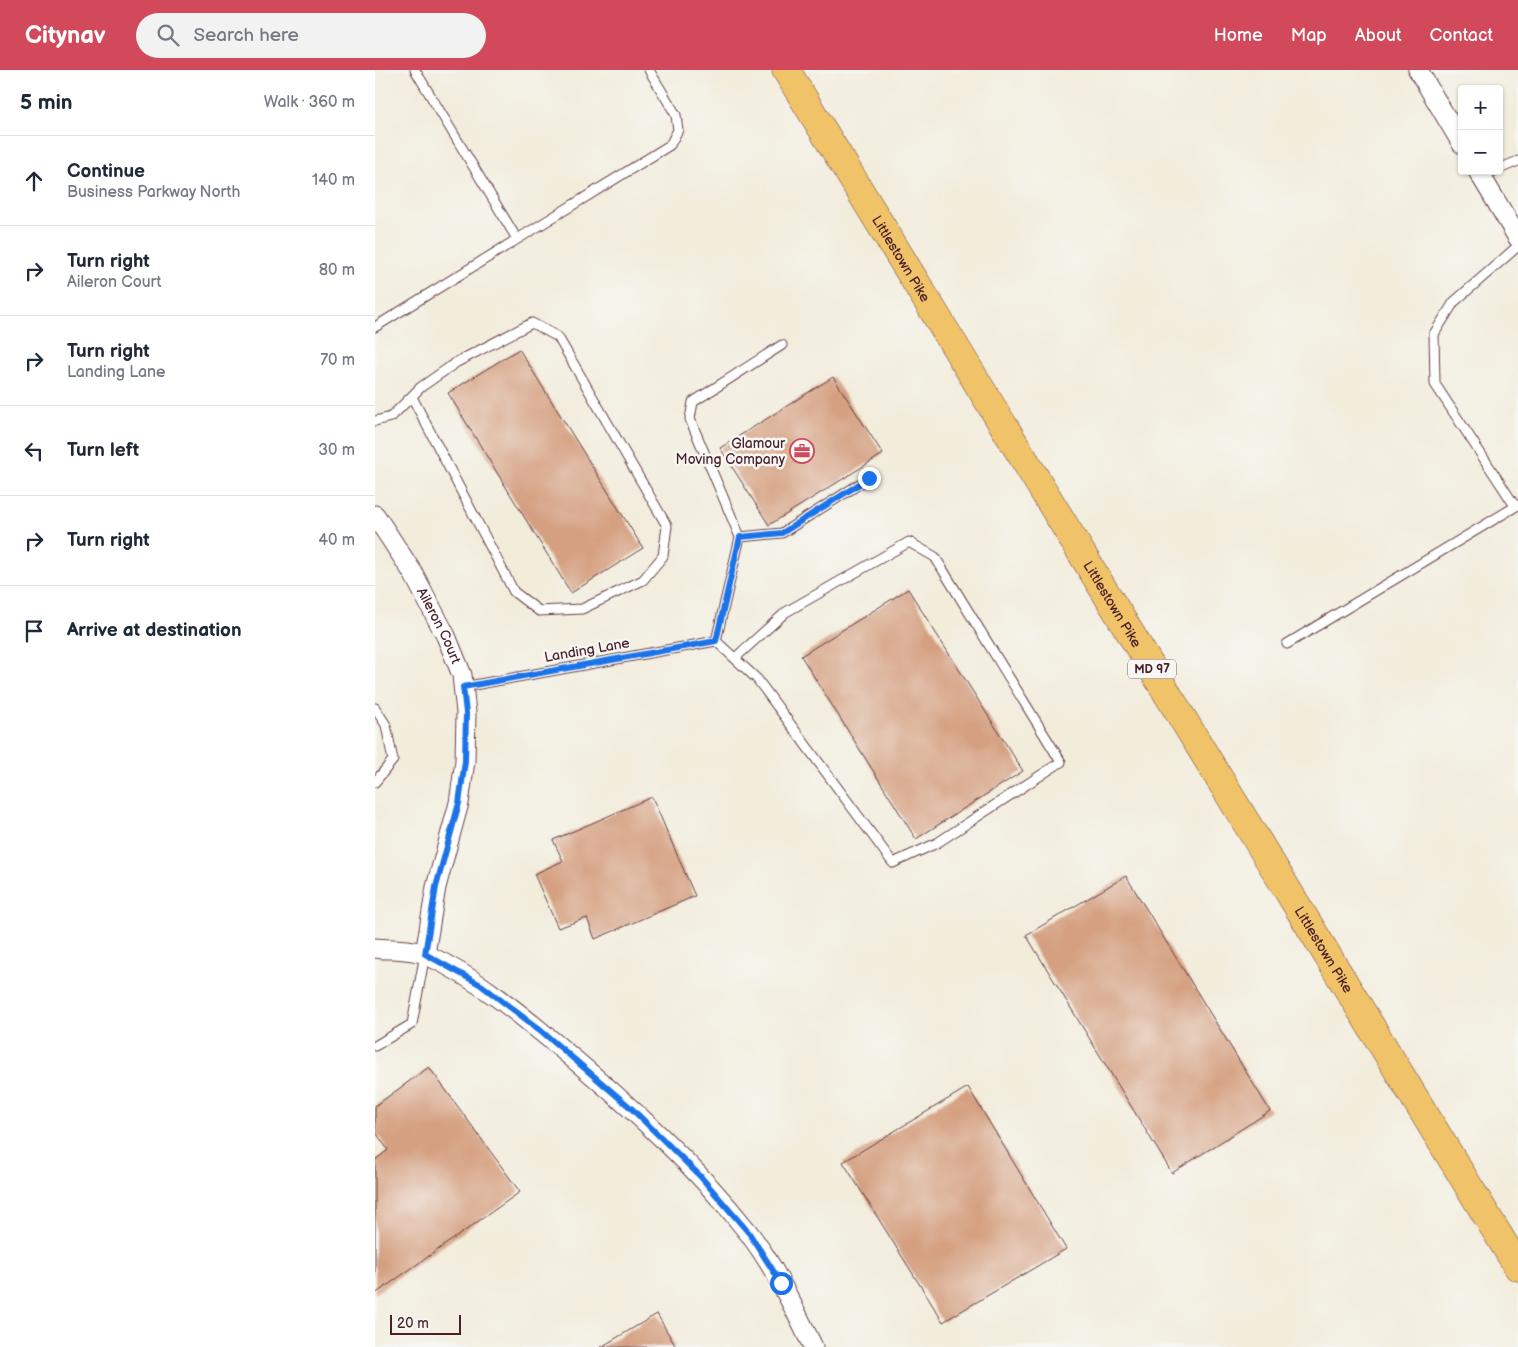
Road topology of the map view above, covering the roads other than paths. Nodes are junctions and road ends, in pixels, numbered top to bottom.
1 (415, 70) edge
2 (649, 70) edge
3 (785, 70) edge
4 (1418, 70) edge
5 (1458, 137) edge
6 (1518, 161) edge
7 (1503, 167) edge
8 (1485, 175) edge
9 (1518, 238) edge
10 (517, 239) junction
11 (1518, 246) edge
12 (375, 327) edge
13 (782, 345) dead end
14 (412, 397) junction
15 (375, 421) edge
16 (869, 478) dead end
17 (1516, 505) edge
18 (377, 524) edge
19 (740, 537) junction
20 (716, 641) junction
21 (1287, 644) dead end
22 (735, 658) junction
23 (463, 687) junction
24 (375, 708) edge
25 (375, 782) edge
26 (375, 948) edge
27 (425, 954) junction
28 (375, 1046) edge
29 (1518, 1267) edge
30 (813, 1347) edge

1 - 10 lane
2 - 10 lane
3 - 29 highway, Littlestown Pike / MD 97
4 - 5 street
6 - 7 lane
8 - 9 street
10 - 12 lane
11 - 17 lane
13 - 19 lane
14 - 14 lane
14 - 15 lane
16 - 19 lane
17 - 21 lane
18 - 23 street, Aileron Court
19 - 20 lane
20 - 22 lane
20 - 23 lane, Landing Lane
22 - 22 lane
23 - 27 street, Aileron Court
24 - 25 lane
26 - 27 street
27 - 28 lane
27 - 30 street

